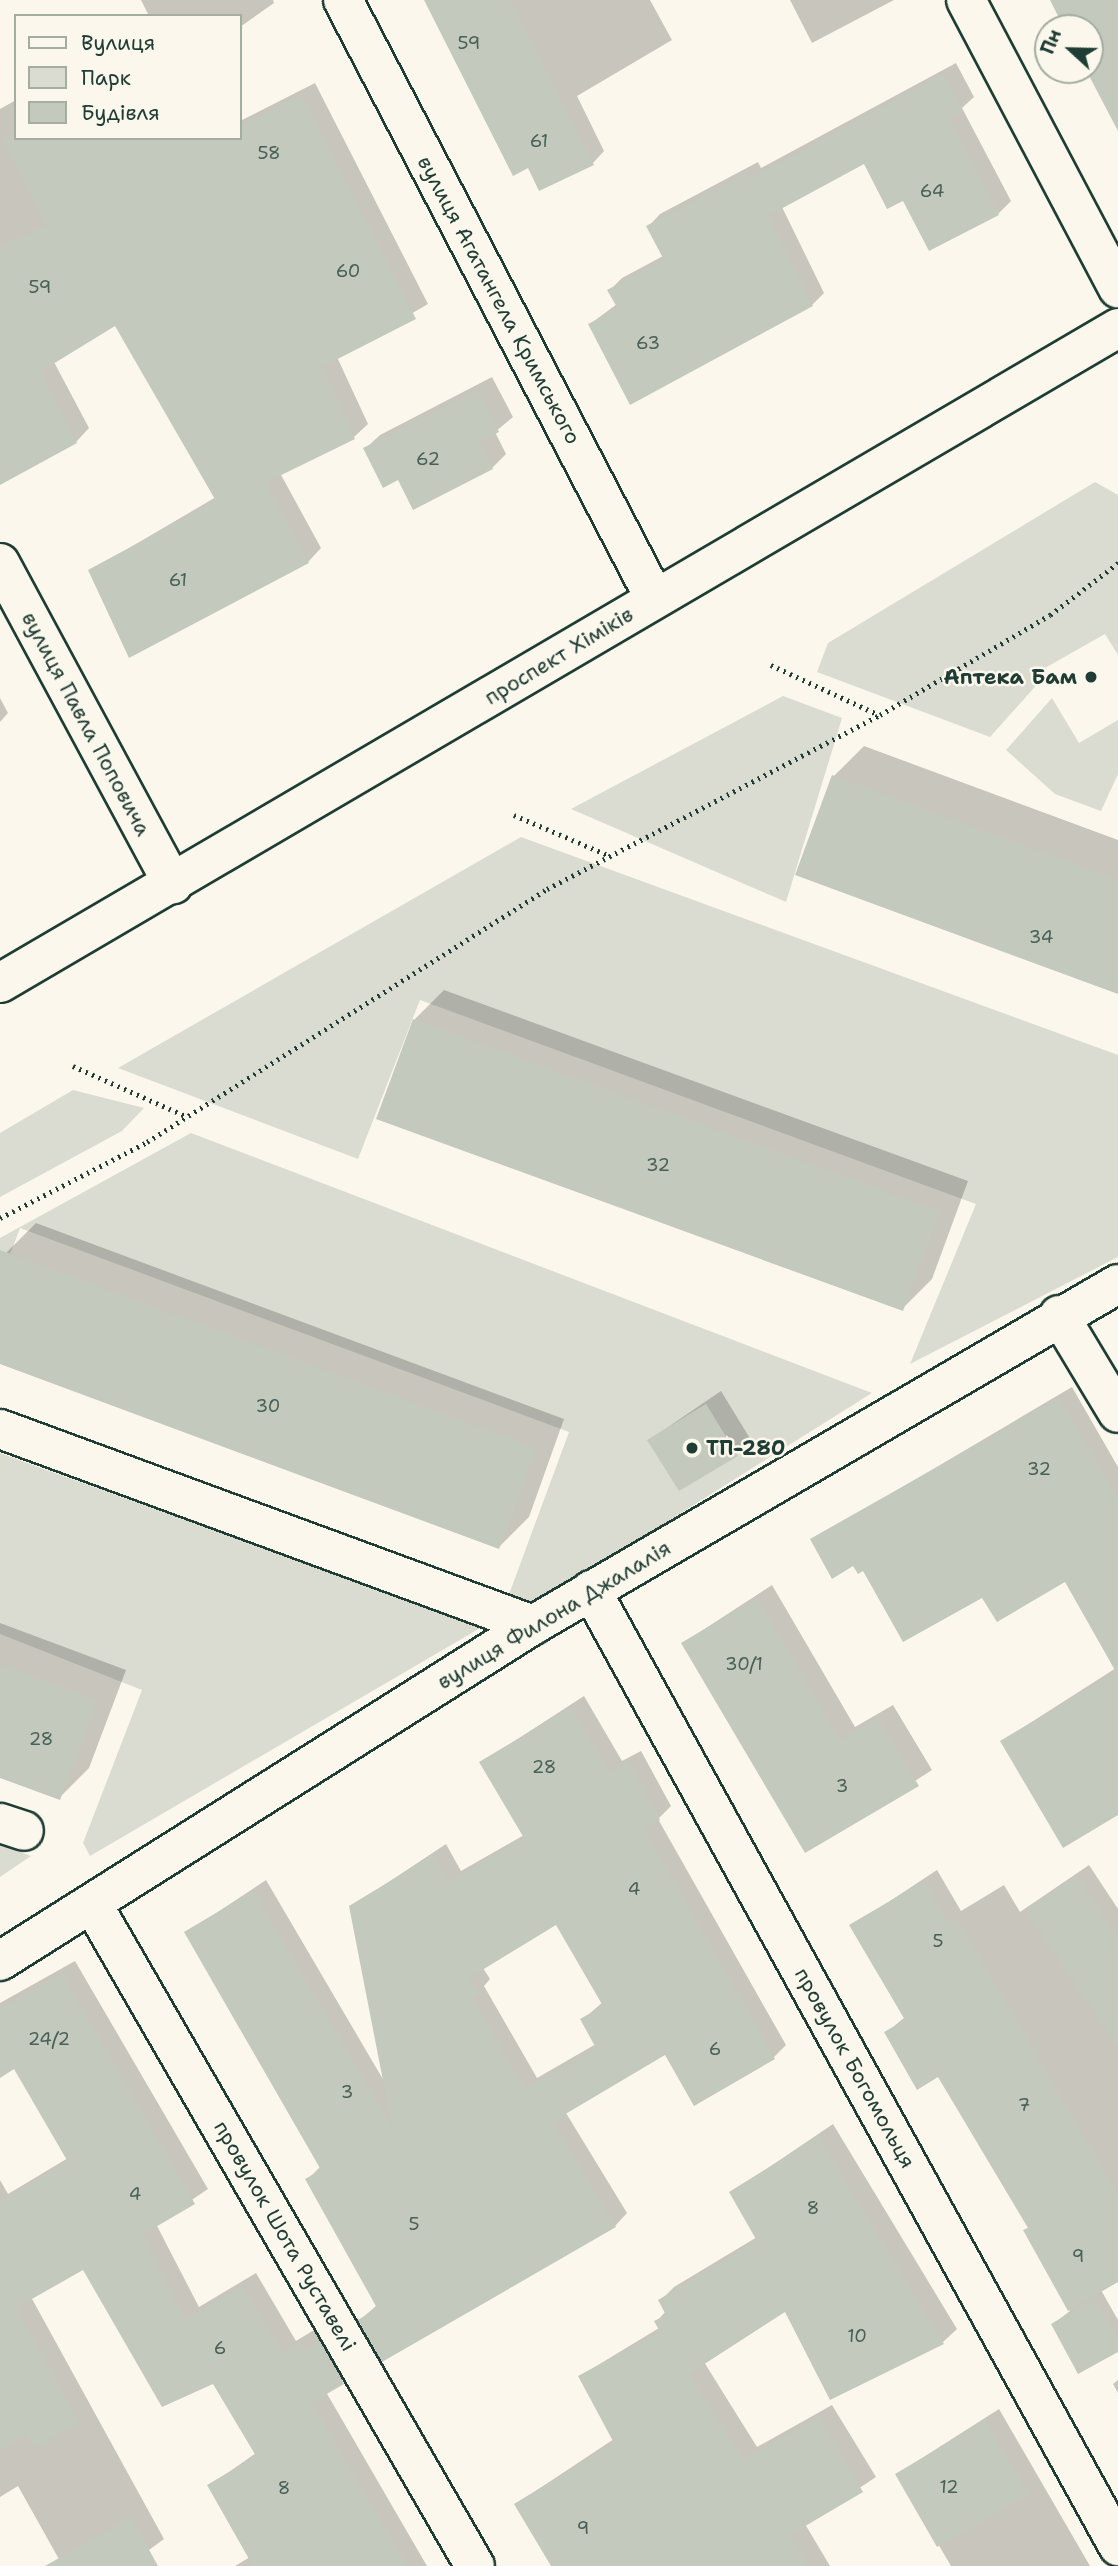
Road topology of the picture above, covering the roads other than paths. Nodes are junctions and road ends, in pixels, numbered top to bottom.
1 (342, 0) edge
2 (966, 0) edge
3 (1118, 288) edge
4 (1118, 328) edge
5 (0, 563) edge
6 (655, 599) junction
7 (173, 884) junction
8 (0, 983) edge
9 (1118, 1284) edge
10 (1059, 1315) junction
11 (1118, 1413) edge
12 (0, 1429) edge
13 (592, 1590) junction
14 (533, 1625) junction
15 (94, 1907) junction
16 (0, 1961) edge
17 (1118, 2546) edge
18 (475, 2566) edge

1 - 6 street, вулиця Агатангела Кримського
2 - 3 street
4 - 6 street, проспект Хіміків
5 - 7 street, вулиця Павла Поповича
6 - 7 street, проспект Хіміків
7 - 8 street, проспект Хіміків
9 - 10 street, вулиця Филона Джалалія
10 - 11 street
10 - 13 street, вулиця Филона Джалалія
12 - 14 street
13 - 14 street, вулиця Филона Джалалія
13 - 17 street, провулок Богомольця
14 - 15 street, вулиця Филона Джалалія
15 - 16 street, вулиця Филона Джалалія
15 - 18 street, провулок Шота Руставелі

